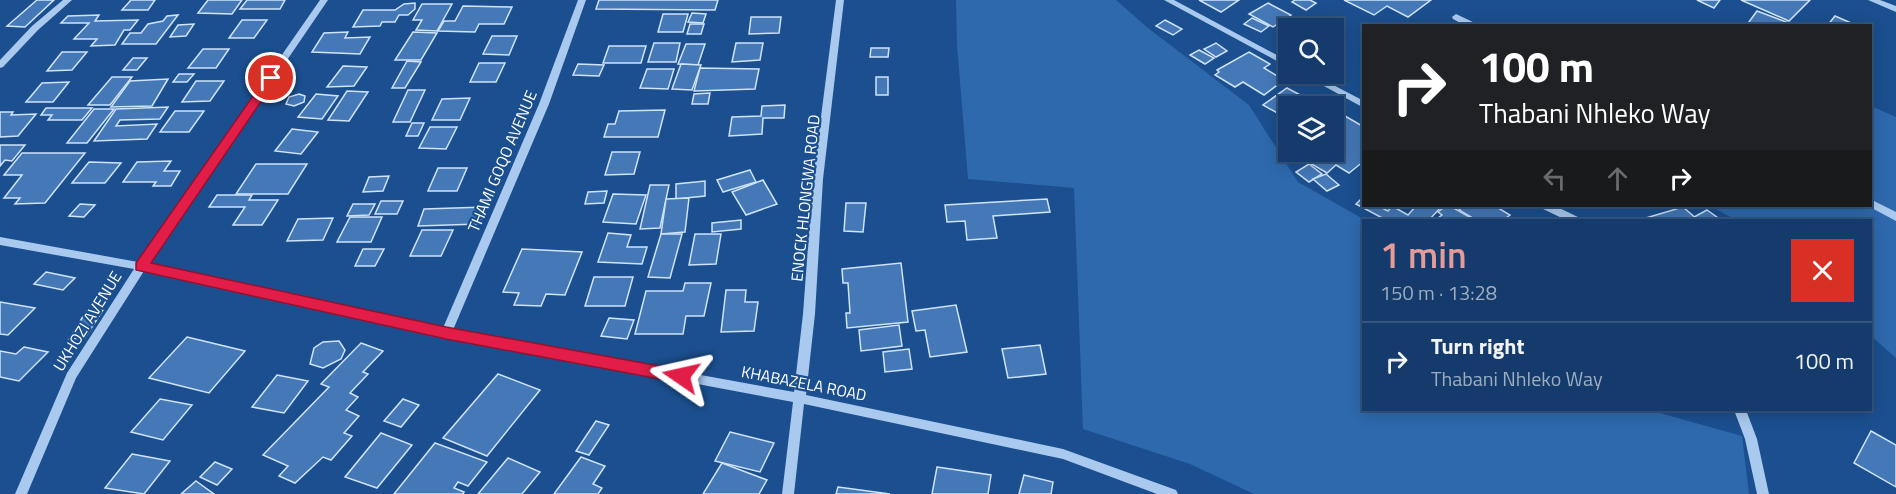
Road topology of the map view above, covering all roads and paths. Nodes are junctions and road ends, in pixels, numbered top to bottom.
1 (68, 0) edge
2 (324, 0) edge
3 (582, 0) edge
4 (840, 0) edge
5 (1168, 0) edge
6 (1872, 0) edge
7 (1896, 9) edge
8 (1456, 17) dead end
9 (1470, 24) edge
10 (1278, 59) edge
11 (0, 65) edge
12 (1325, 84) edge
13 (1362, 104) edge
14 (1872, 203) edge
15 (1549, 207) edge
16 (1896, 217) edge
17 (1572, 219) edge
18 (0, 241) edge
19 (141, 266) junction
20 (446, 333) junction
21 (798, 398) junction
22 (1740, 411) edge
23 (21, 494) edge
24 (788, 494) edge
25 (1172, 494) edge
26 (1763, 494) edge

1 - 11 street
2 - 19 street, UKHOZI AVENUE
3 - 20 street, THAMI GOQO AVENUE
4 - 21 street, ENOCK HLONGWA ROAD
5 - 10 street
6 - 7 street
8 - 9 street
12 - 13 street
14 - 16 street
15 - 17 street
18 - 19 street, KHABAZELA ROAD
19 - 20 street, KHABAZELA ROAD
19 - 23 street, UKHOZI AVENUE
20 - 21 street, KHABAZELA ROAD
21 - 24 street, ENOCK HLONGWA ROAD
21 - 25 street, KHABAZELA ROAD
22 - 26 street

